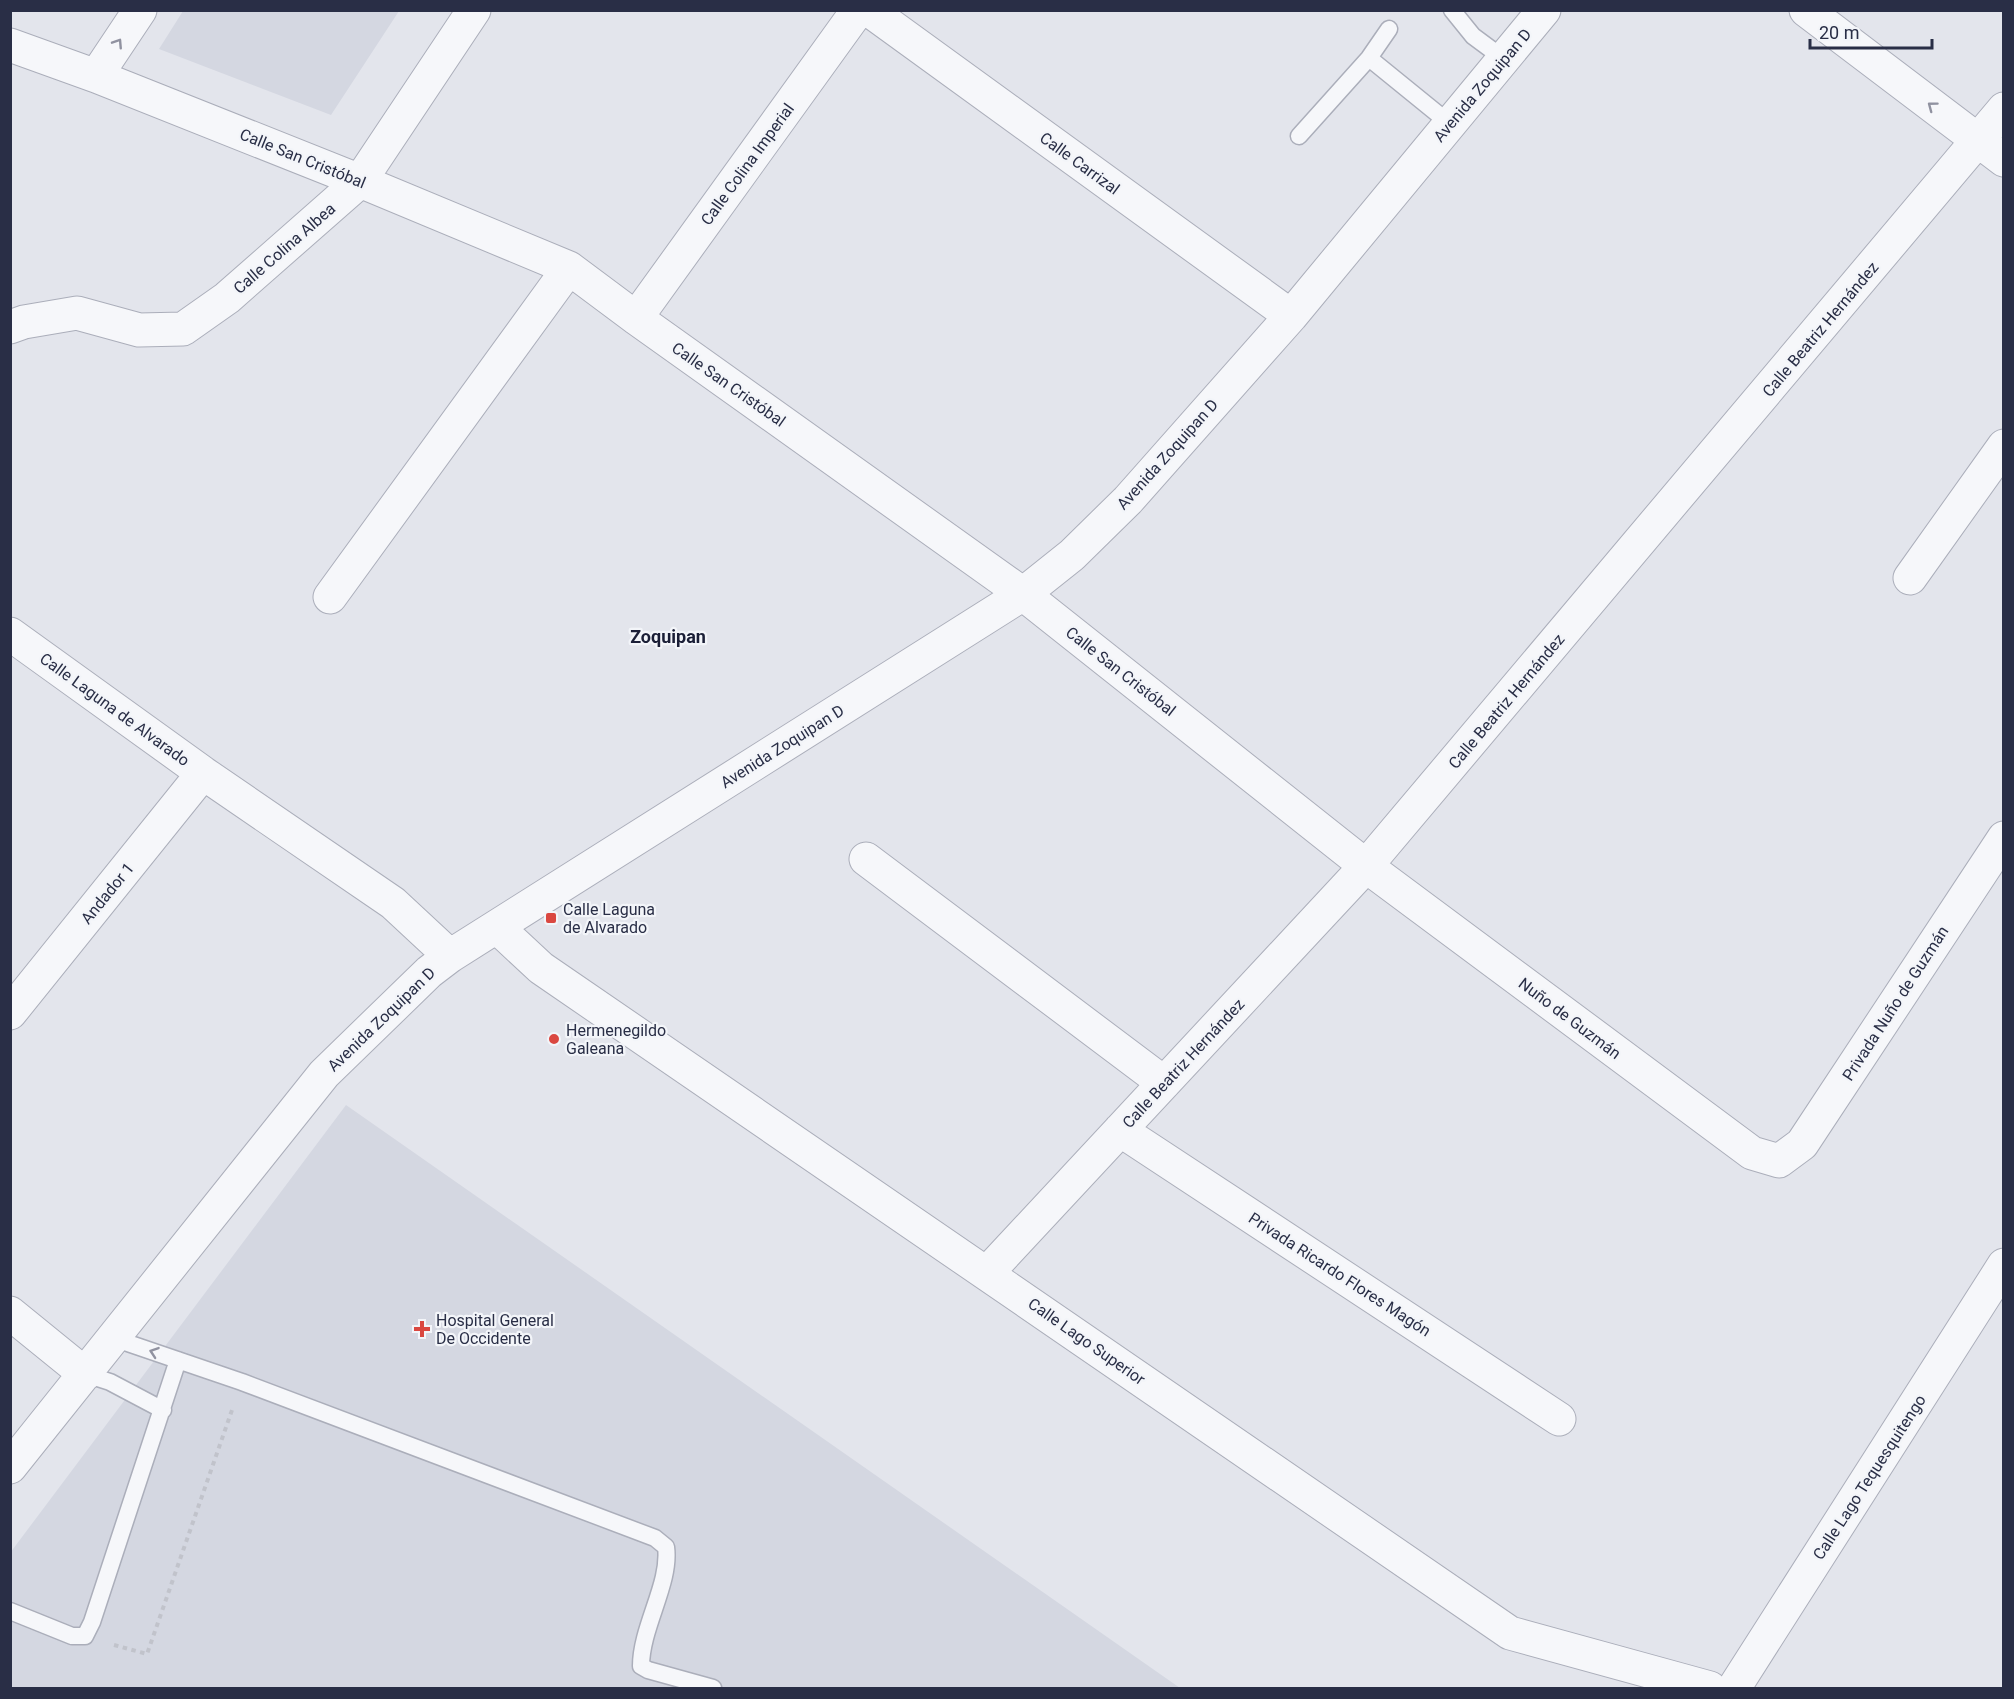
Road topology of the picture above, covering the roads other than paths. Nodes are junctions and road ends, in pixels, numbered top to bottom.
1 (140, 10) edge
2 (474, 10) edge
3 (858, 10) edge
4 (868, 10) edge
5 (1452, 10) edge
6 (1544, 10) edge
7 (1806, 10) edge
8 (1389, 29) dead end
9 (10, 45) edge
10 (1368, 58) junction
11 (1504, 59) junction
12 (96, 76) junction
13 (2004, 109) edge
14 (1449, 123) junction
15 (1299, 136) dead end
16 (1991, 151) edge
17 (360, 181) junction
18 (569, 268) junction
19 (1292, 316) junction
20 (636, 318) junction
21 (10, 327) edge
22 (2004, 446) edge
23 (1910, 578) dead end
24 (1023, 594) junction
25 (330, 597) dead end
26 (10, 634) edge
27 (203, 773) junction
28 (2004, 838) edge
29 (866, 860) dead end
30 (1366, 866) junction
31 (497, 927) junction
32 (450, 956) junction
33 (10, 1013) edge
34 (1164, 1083) junction
35 (1120, 1130) junction
36 (1779, 1161) joint
37 (2004, 1265) edge
38 (987, 1273) junction
39 (10, 1313) edge
40 (113, 1338) junction
41 (178, 1360) junction
42 (85, 1374) junction
43 (163, 1410) junction
44 (1559, 1419) dead end
45 (10, 1467) edge
46 (10, 1611) edge
47 (713, 1689) edge
48 (1710, 1689) edge
49 (1734, 1689) edge

12 -> 1 street
2 - 17 street, Calle Colina Albea
3 - 20 street, Calle Colina Imperial
4 - 19 street, Calle Carrizal
5 - 11 lane
6 - 11 street, Avenida Zoquipan D
16 -> 7 street
8 - 10 lane
9 - 12 street, Calle San Cristóbal
10 - 14 lane
10 - 15 lane
11 - 14 street, Avenida Zoquipan D
12 - 17 street, Calle San Cristóbal
13 - 16 street, Calle Beatriz Hernández
14 - 19 street, Avenida Zoquipan D
16 - 30 street, Calle Beatriz Hernández
17 - 18 street, Calle San Cristóbal
17 - 21 street, Calle Colina Albea
18 - 20 street, Calle San Cristóbal
18 - 25 street
19 - 24 street, Avenida Zoquipan D
20 - 24 street, Calle San Cristóbal
22 - 23 street
24 - 30 street, Calle San Cristóbal
24 - 31 street, Avenida Zoquipan D
26 - 27 street, Calle Laguna de Alvarado
27 - 32 street, Calle Laguna de Alvarado
27 - 33 street, Andador 1
28 - 36 street, Privada Nuño de Guzmán
29 - 34 street
30 - 34 street, Calle Beatriz Hernández
30 - 36 street, Nuño de Guzmán
31 - 32 street, Avenida Zoquipan D
31 - 38 street, Calle Lago Superior
32 - 40 street, Avenida Zoquipan D
34 - 35 street, Calle Beatriz Hernández
35 - 38 street, Calle Beatriz Hernández
35 - 44 street, Privada Ricardo Flores Magón
37 - 49 street, Calle Lago Tequesquitengo
38 - 48 street, Calle Lago Superior
39 - 42 street
41 -> 40 lane
40 - 42 street, Avenida Zoquipan D
41 - 43 lane
41 - 47 lane
42 - 43 lane
42 - 45 street, Avenida Zoquipan D
43 - 46 lane

